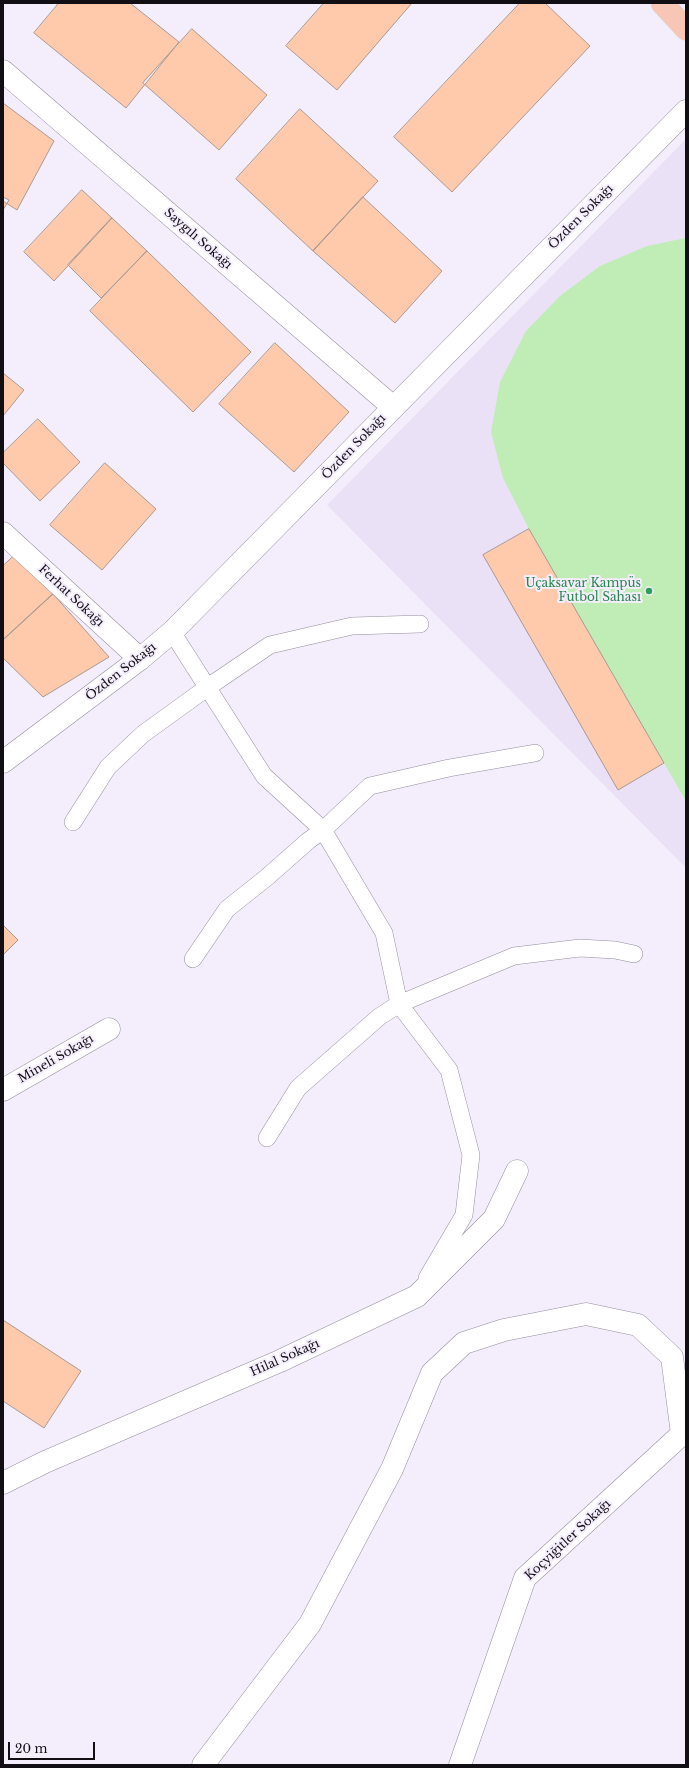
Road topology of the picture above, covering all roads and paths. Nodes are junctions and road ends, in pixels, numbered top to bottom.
1 (662, 3) edge
2 (686, 30) edge
3 (3, 71) edge
4 (686, 111) edge
5 (393, 407) junction
6 (3, 533) edge
7 (420, 624) dead end
8 (172, 632) junction
9 (140, 660) junction
10 (208, 687) junction
11 (535, 753) dead end
12 (3, 762) edge
13 (73, 822) dead end
14 (323, 830) junction
15 (634, 954) dead end
16 (193, 959) dead end
17 (399, 1004) junction
18 (109, 1029) dead end
19 (3, 1090) edge
20 (267, 1138) dead end
21 (517, 1171) dead end
22 (417, 1296) junction
23 (684, 1434) edge
24 (3, 1483) edge
25 (203, 1765) edge
26 (460, 1765) edge

1 - 2 main road
3 - 5 street, Saygılı Sokağı
4 - 5 street, Özden Sokağı
5 - 8 street, Özden Sokağı
6 - 9 street, Ferhat Sokağı
7 - 10 lane
8 - 9 street, Özden Sokağı
8 - 10 lane
9 - 12 street, Özden Sokağı
10 - 13 lane
10 - 14 lane
11 - 14 lane
14 - 16 lane
14 - 17 lane
15 - 17 lane
17 - 20 lane
17 - 22 lane
18 - 19 street, Mineli Sokağı
21 - 22 street, Hilal Sokağı
22 - 24 street, Hilal Sokağı
23 - 25 street
23 - 26 street, Koçyiğitler Sokağı

